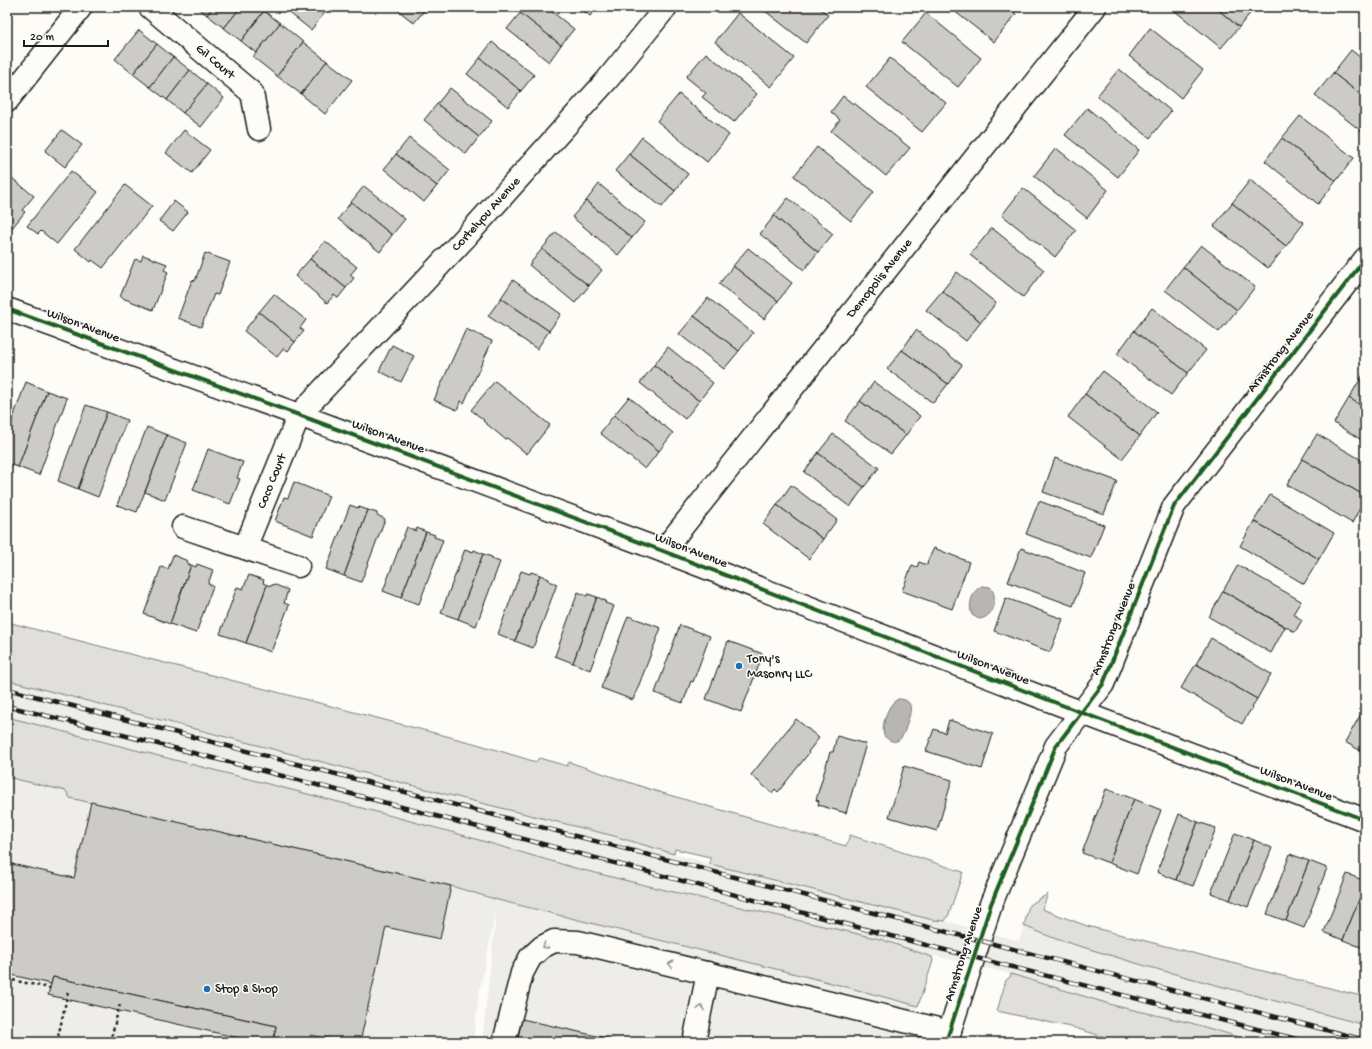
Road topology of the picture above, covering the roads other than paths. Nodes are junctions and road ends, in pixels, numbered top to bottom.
1 (81, 7) edge
2 (150, 7) edge
3 (666, 7) edge
4 (1095, 7) edge
5 (7, 101) edge
6 (259, 129) dead end
7 (1365, 259) edge
8 (7, 309) edge
9 (299, 415) junction
10 (183, 527) dead end
11 (245, 548) junction
12 (663, 550) junction
13 (298, 566) dead end
14 (1080, 713) junction
15 (1365, 820) edge
16 (708, 973) junction
17 (948, 1037) edge
18 (504, 1042) edge
19 (694, 1042) edge

1 - 5 street
2 - 6 street, Gil Court
3 - 9 street, Cortelyou Avenue
4 - 12 street, Demopolis Avenue
7 - 14 street, Armstrong Avenue
8 - 9 street, Wilson Avenue
9 - 11 street, Coco Court
9 - 12 street, Wilson Avenue
10 - 11 street
11 - 13 street
12 - 14 street, Wilson Avenue
14 - 15 street, Wilson Avenue
14 - 17 street, Armstrong Avenue
16 - 17 street
16 -> 18 street
19 -> 16 street

